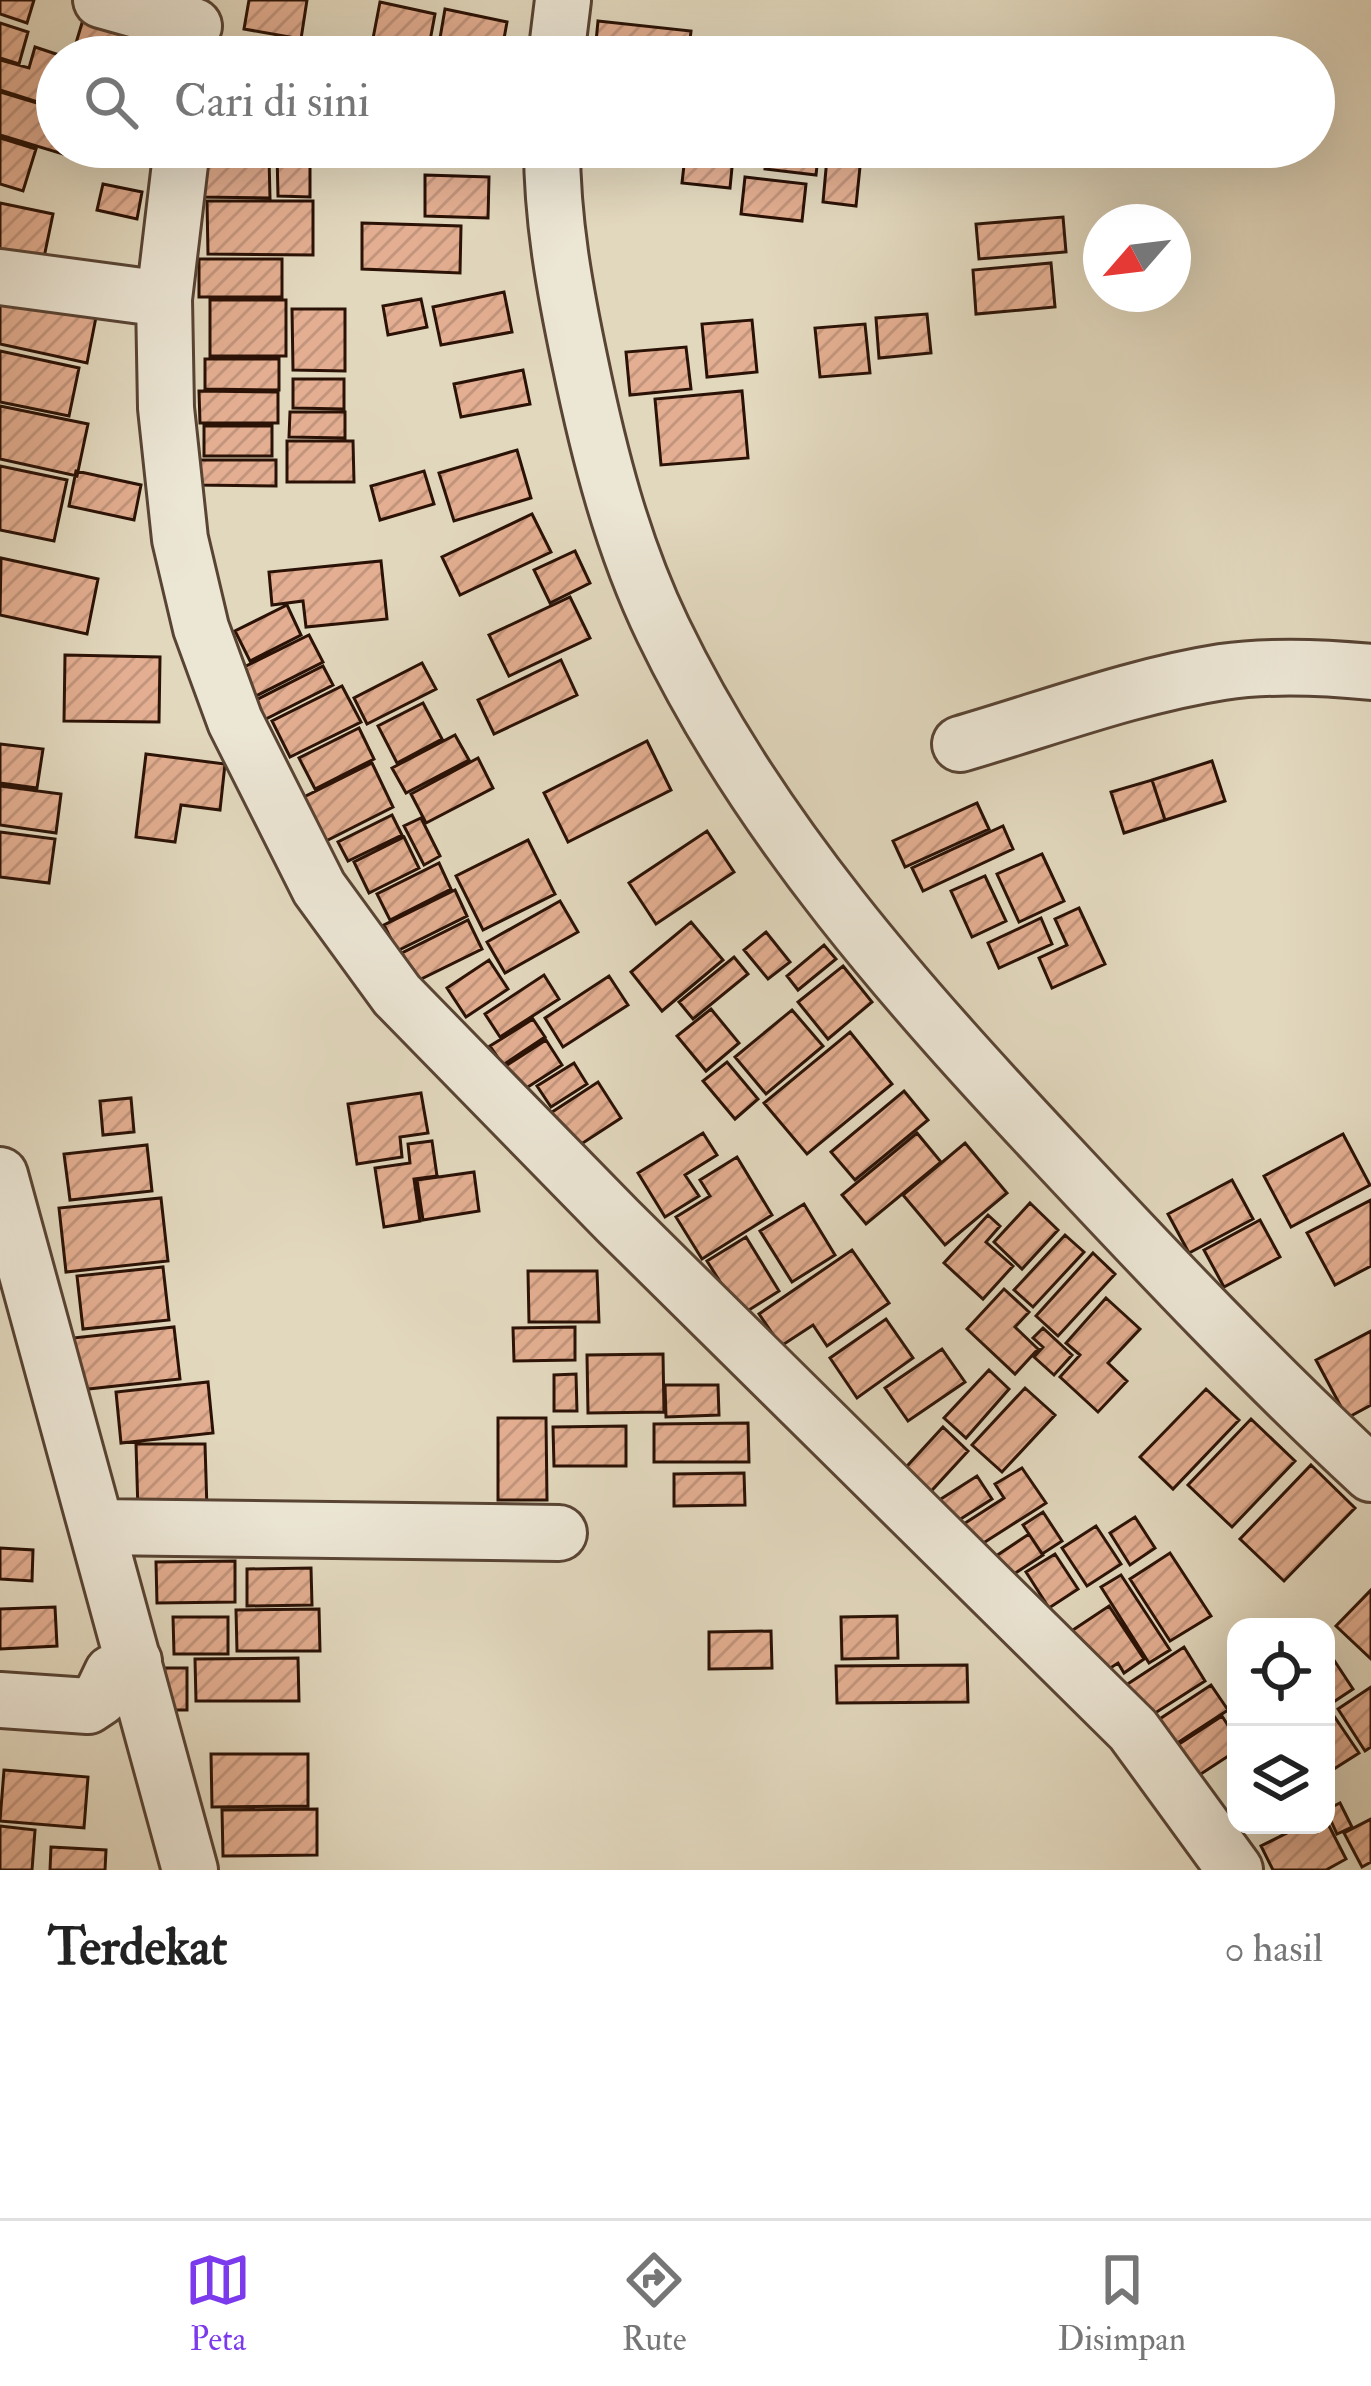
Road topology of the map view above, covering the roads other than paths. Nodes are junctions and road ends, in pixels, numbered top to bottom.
1 (101, 0) edge
2 (563, 0) edge
3 (195, 28) edge
4 (559, 36) edge
5 (180, 168) edge
6 (552, 168) edge
7 (0, 278) edge
8 (164, 299) junction
9 (1371, 672) edge
10 (960, 744) dead end
11 (0, 1175) edge
12 (1371, 1474) edge
13 (98, 1527) junction
14 (559, 1533) dead end
15 (134, 1661) junction
16 (0, 1700) edge
17 (190, 1870) edge
18 (1235, 1870) edge

1 - 3 street
2 - 4 street
5 - 8 street
6 - 12 street
7 - 8 street
8 - 18 street
9 - 10 street
11 - 13 street
13 - 14 street
13 - 15 street
15 - 16 street
15 - 17 street

